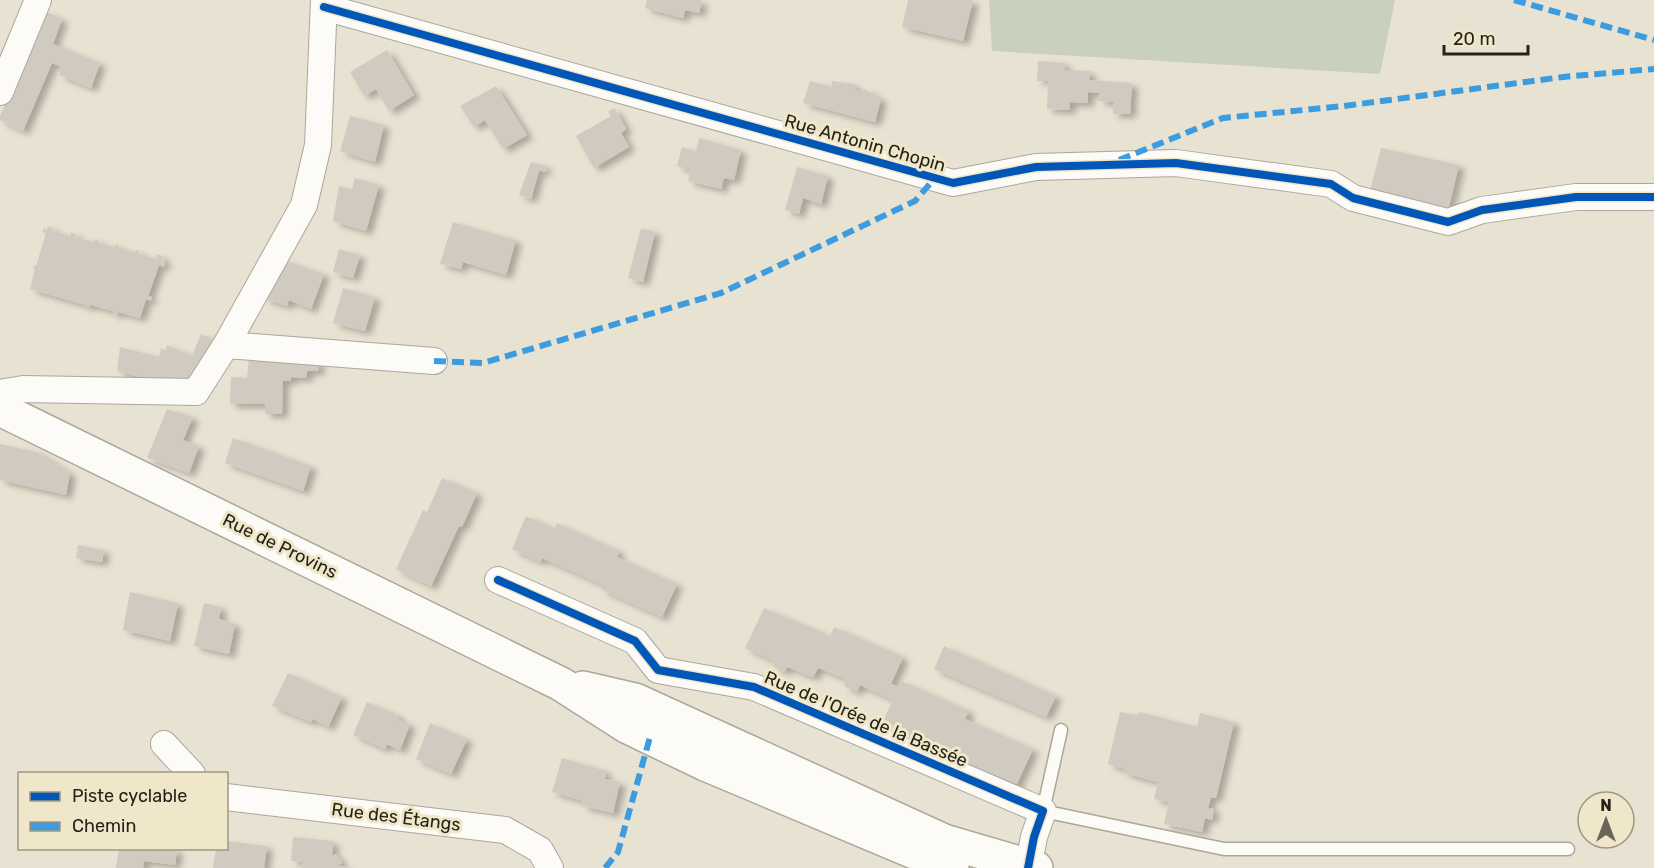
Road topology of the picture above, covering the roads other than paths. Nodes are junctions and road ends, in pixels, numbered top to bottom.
1 (38, 0) edge
2 (324, 4) edge
3 (0, 92) edge
4 (1654, 196) edge
5 (226, 345) junction
6 (434, 361) dead end
7 (0, 404) edge
8 (0, 409) edge
9 (498, 580) dead end
10 (561, 684) junction
11 (1061, 730) dead end
12 (164, 744) dead end
13 (190, 772) edge
14 (228, 797) edge
15 (1043, 811) junction
16 (1568, 849) dead end
17 (1031, 867) edge
18 (549, 868) edge
19 (952, 868) edge

1 - 3 street
2 - 4 street, Rue Antonin Chopin
2 - 5 street
5 - 6 street
5 - 7 street
8 - 10 main road, Rue de Provins
9 - 15 street, Rue de l'Orée de la Bassée
10 - 17 main road
10 - 19 main road
11 - 15 lane
12 - 13 street
14 - 18 street, Rue des Étangs
15 - 16 lane
15 - 17 street

